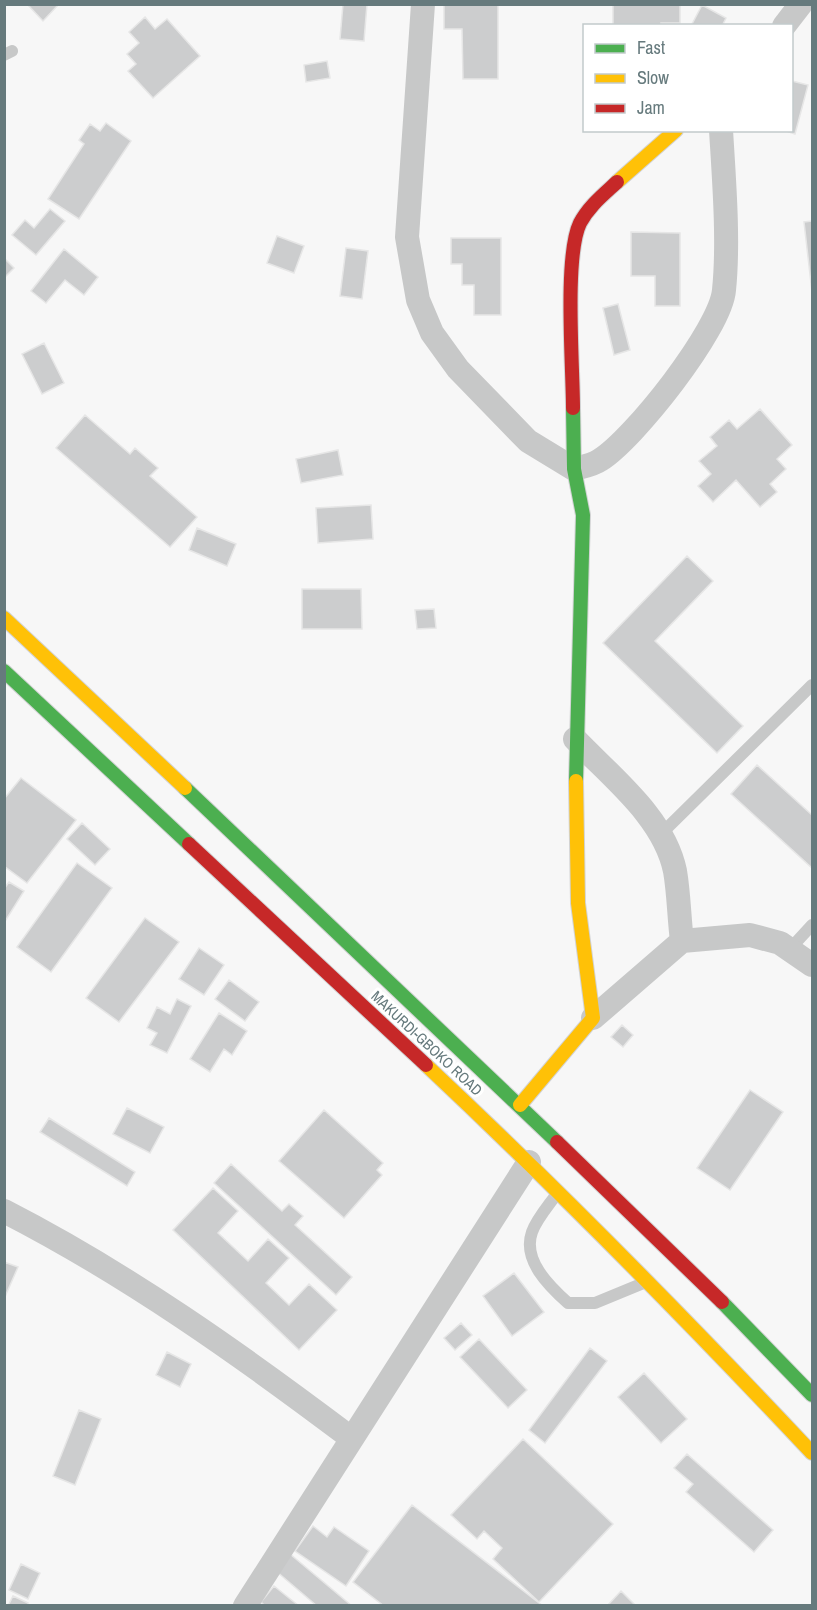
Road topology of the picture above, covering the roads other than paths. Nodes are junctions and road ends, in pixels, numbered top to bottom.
1 (423, 4) edge
2 (801, 4) edge
3 (786, 24) edge
4 (674, 132) edge
5 (721, 132) edge
6 (574, 470) junction
7 (4, 618) edge
8 (4, 671) edge
9 (813, 685) edge
10 (575, 739) junction
11 (660, 835) junction
12 (813, 925) edge
13 (682, 941) junction
14 (789, 950) junction
15 (813, 966) edge
16 (593, 1018) junction
17 (520, 1106) junction
18 (529, 1162) junction
19 (558, 1191) junction
20 (4, 1211) edge
21 (648, 1282) junction
22 (813, 1395) edge
23 (351, 1438) junction
24 (813, 1454) edge
25 (245, 1605) edge

1 - 6 street
2 - 3 street
4 - 6 main road
5 - 6 street
6 - 10 main road
7 - 17 main road
8 - 18 main road, MAKURDI-GBOKO ROAD
9 - 11 lane
10 - 11 street
10 - 16 main road
11 - 13 street
12 - 14 lane
13 - 14 street
13 - 16 street
14 - 15 street
16 - 17 main road
17 - 22 main road
18 - 19 main road, MAKURDI-GBOKO ROAD
18 - 23 street
19 - 21 main road, MAKURDI-GBOKO ROAD
19 - 21 lane
20 - 23 street
21 - 24 main road, MAKURDI-GBOKO ROAD
23 - 25 street

